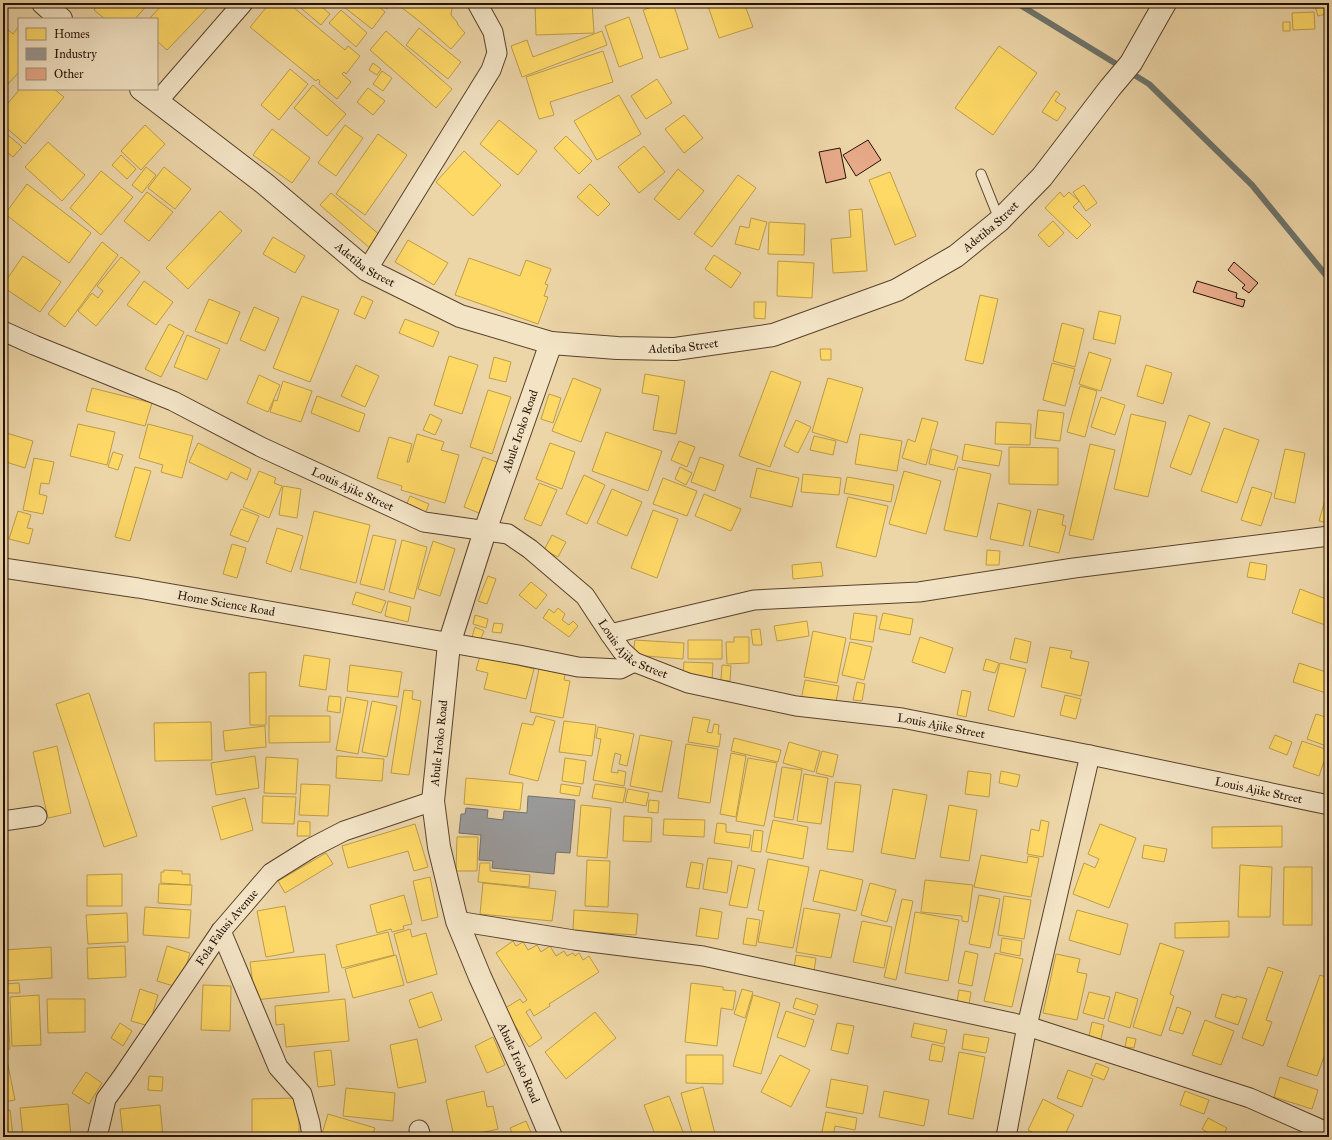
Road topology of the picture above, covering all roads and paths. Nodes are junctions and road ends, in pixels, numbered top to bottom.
1 (43, 3) edge
2 (243, 3) edge
3 (477, 3) edge
4 (1165, 3) edge
5 (60, 18) edge
6 (158, 87) edge
7 (149, 96) edge
8 (981, 174) dead end
9 (999, 221) junction
10 (367, 270) junction
11 (3, 331) edge
12 (551, 343) junction
13 (485, 531) junction
14 (1329, 536) edge
15 (3, 568) edge
16 (610, 634) junction
17 (449, 644) junction
18 (634, 662) junction
19 (1090, 755) junction
20 (433, 801) junction
21 (1329, 805) edge
22 (37, 816) dead end
23 (3, 821) edge
24 (457, 921) junction
25 (221, 931) junction
26 (1027, 1026) junction
27 (1329, 1133) edge
28 (97, 1137) edge
29 (312, 1137) edge
30 (551, 1137) edge
31 (1006, 1137) edge

1 - 5 street
2 - 6 street
3 - 10 street
4 - 9 street, Adetiba Street
7 - 10 street, Adetiba Street
8 - 9 lane
9 - 12 street, Adetiba Street
10 - 12 street, Adetiba Street
11 - 13 street, Louis Ajike Street
12 - 13 street, Abule Iroko Road
13 - 16 street, Louis Ajike Street
13 - 17 street, Abule Iroko Road
14 - 16 street
15 - 17 street, Home Science Road
16 - 18 street, Louis Ajike Street
17 - 18 street, Home Science Road
17 - 20 street, Abule Iroko Road
18 - 19 street, Louis Ajike Street
19 - 21 street, Louis Ajike Street
19 - 26 street
20 - 24 street, Abule Iroko Road
20 - 25 street, Fola Falusi Avenue
22 - 23 street
24 - 26 street
24 - 30 street, Abule Iroko Road
25 - 28 street, Fola Falusi Avenue
25 - 29 street
26 - 27 street
26 - 31 street

